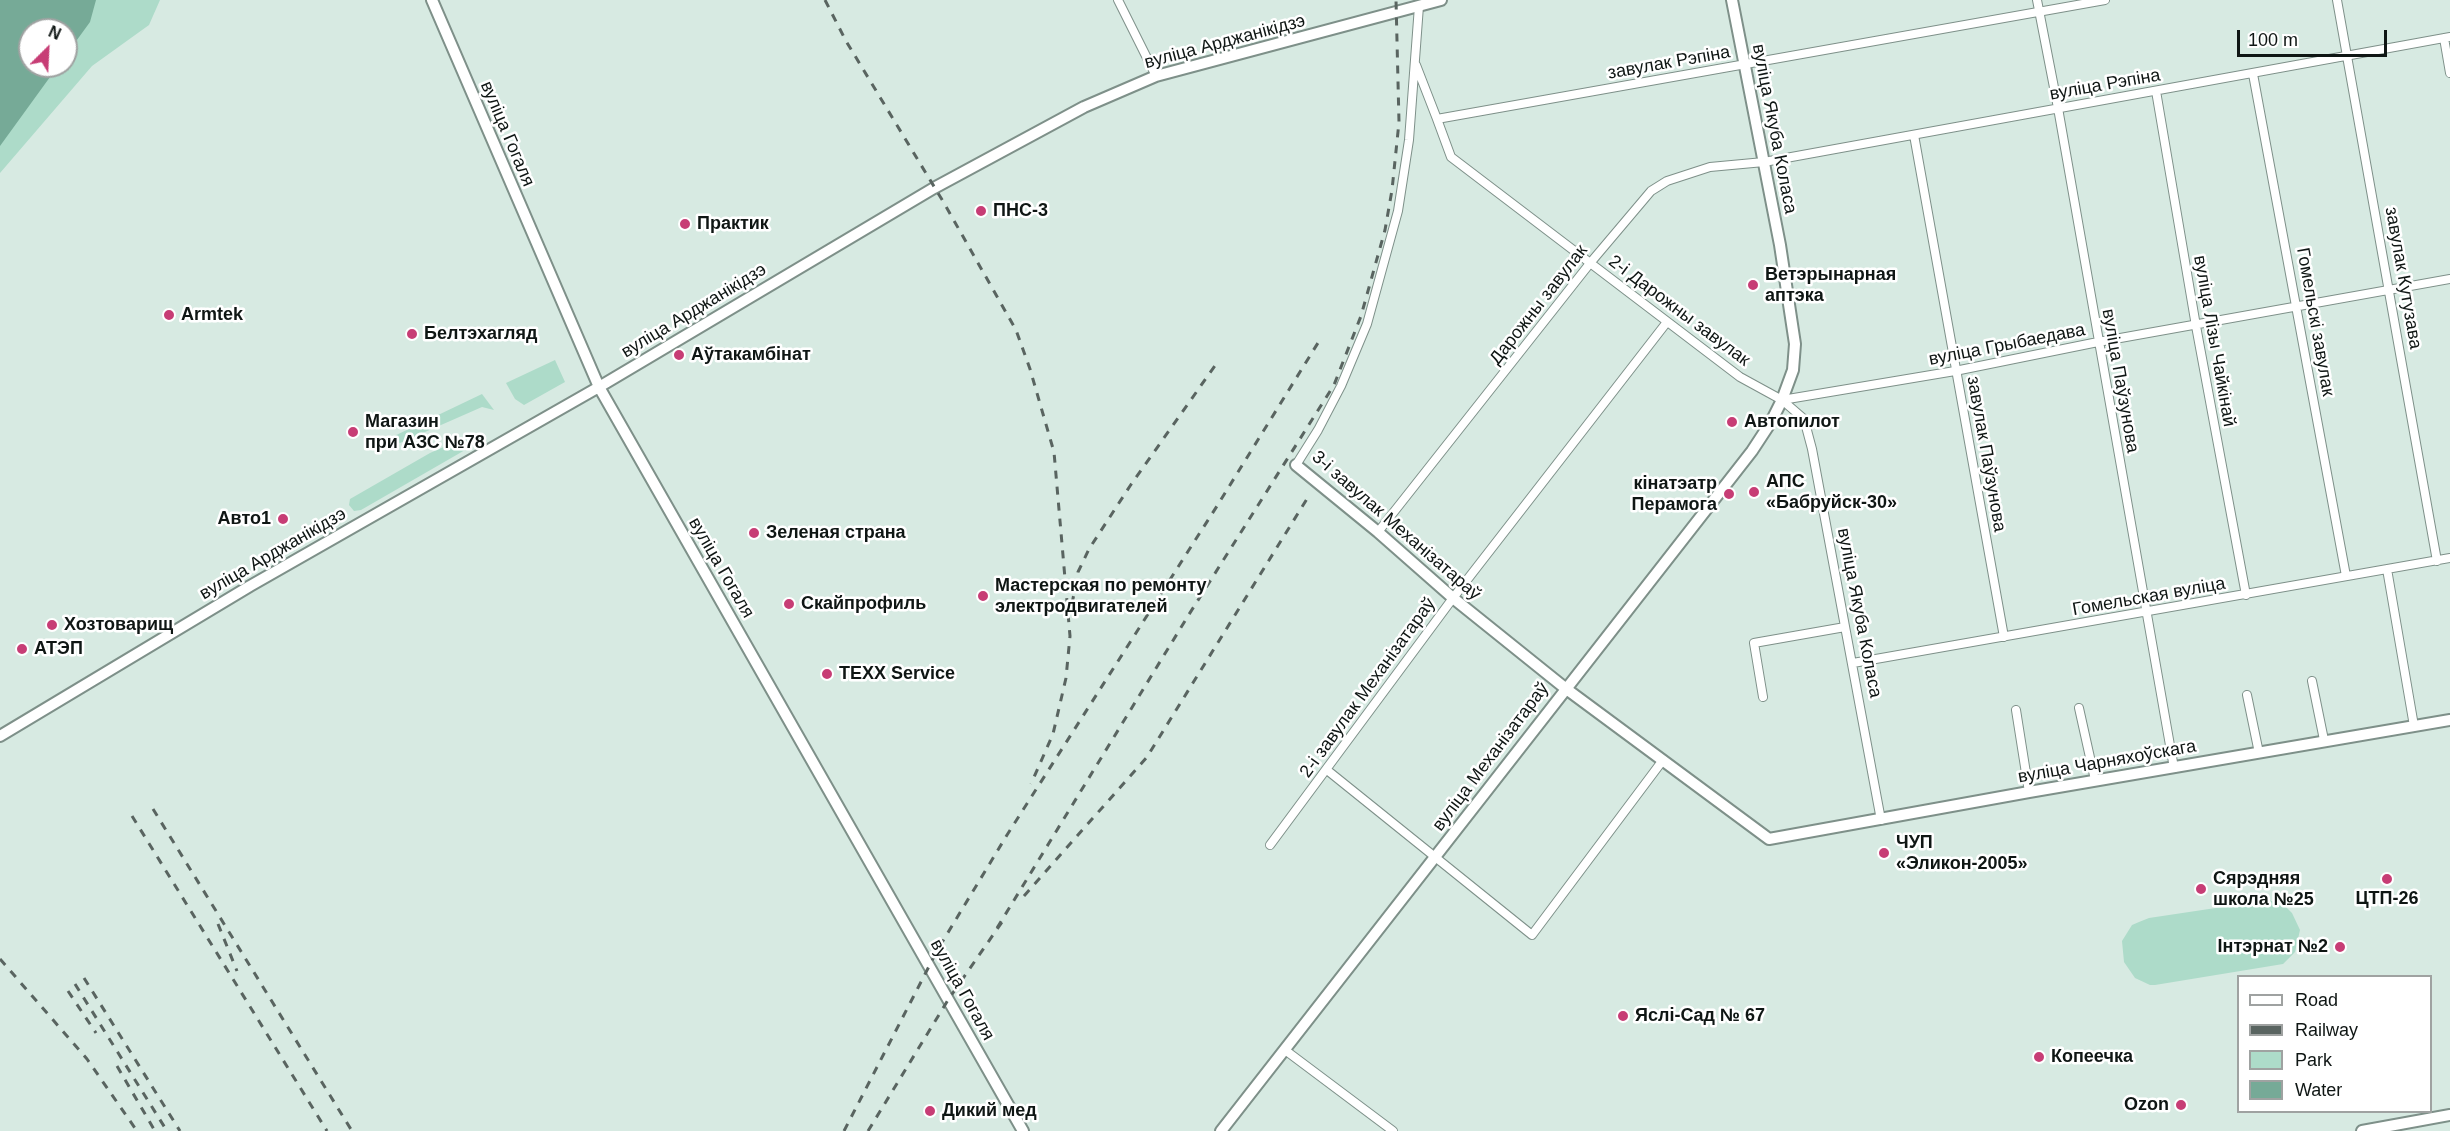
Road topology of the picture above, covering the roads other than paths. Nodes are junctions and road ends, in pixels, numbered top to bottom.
1 (432, 0) edge
2 (1118, 0) edge
3 (1441, 0) edge
4 (1732, 0) edge
5 (2037, 0) edge
6 (2105, 0) edge
7 (2337, 0) edge
8 (1419, 6) junction
9 (2040, 12) junction
10 (2447, 38) edge
11 (2349, 56) junction
12 (1416, 65) junction
13 (1745, 65) junction
14 (2450, 73) edge
15 (2253, 74) junction
16 (1156, 76) junction
17 (2156, 91) junction
18 (2058, 108) junction
19 (1437, 118) junction
20 (1914, 135) junction
21 (1764, 162) junction
22 (1591, 262) junction
23 (2450, 279) edge
24 (2390, 290) junction
25 (2296, 307) junction
26 (1666, 322) junction
27 (2196, 326) junction
28 (2098, 342) junction
29 (1955, 371) junction
30 (599, 387) junction
31 (1782, 400) junction
32 (1296, 465) joint
33 (1378, 532) junction
34 (2450, 558) edge
35 (2437, 561) junction
36 (2387, 569) junction
37 (2346, 576) junction
38 (2246, 595) junction
39 (1453, 598) junction
40 (2148, 613) junction
41 (1845, 627) junction
42 (2004, 637) junction
43 (1853, 663) junction
44 (2312, 681) dead end
45 (1564, 688) junction
46 (2247, 695) dead end
47 (1763, 697) dead end
48 (2079, 708) dead end
49 (2016, 710) dead end
50 (2450, 720) edge
51 (2414, 726) junction
52 (0, 736) edge
53 (2324, 740) junction
54 (2259, 753) junction
55 (1663, 760) junction
56 (2174, 768) junction
57 (1327, 770) junction
58 (2095, 780) junction
59 (2029, 792) junction
60 (1881, 820) junction
61 (1769, 839) joint
62 (1270, 845) dead end
63 (1436, 857) junction
64 (1285, 1050) junction
65 (2450, 1115) edge
66 (1023, 1131) edge
67 (1221, 1131) edge
68 (1393, 1131) edge
69 (2362, 1131) edge

1 - 30 main road, вуліца Гогаля
2 - 16 street
3 - 8 main road, вуліца Арджанікідзэ
4 - 13 main road, вуліца Якуба Коласа
5 - 9 street, вуліца Паўзунова
6 - 9 street, завулак Рэпіна
7 - 11 street, завулак Кутузава
8 - 12 street, 3-і завулак Механізатараў
8 - 16 main road, вуліца Арджанікідзэ
9 - 13 street, завулак Рэпіна
9 - 18 street, вуліца Паўзунова
10 - 11 street, вуліца Рэпіна
10 - 14 street
11 - 15 street, вуліца Рэпіна
11 - 24 street, завулак Кутузава
12 - 19 street
12 - 32 street, 3-і завулак Механізатараў
13 - 19 street, завулак Рэпіна
13 - 21 main road, вуліца Якуба Коласа
15 - 17 street, вуліца Рэпіна
15 - 25 street, Гомельскі завулак
16 - 30 main road, вуліца Арджанікідзэ
17 - 18 street, вуліца Рэпіна
17 - 27 street, вуліца Лізы Чайкінай
18 - 20 street, вуліца Рэпіна
18 - 28 street, вуліца Паўзунова
19 - 22 street, 2-і Дарожны завулак
20 - 21 street, вуліца Рэпіна
20 - 29 street, завулак Паўзунова
21 - 22 street, Дарожны завулак
21 - 31 main road, вуліца Якуба Коласа
22 - 26 street, 2-і Дарожны завулак
22 - 33 street, Дарожны завулак
23 - 24 street, вуліца Грыбаедава
24 - 25 street, вуліца Грыбаедава
24 - 35 street, завулак Кутузава
25 - 27 street, вуліца Грыбаедава
25 - 37 street, Гомельскі завулак
26 - 31 street, 2-і Дарожны завулак
26 - 39 street, 2-і завулак Механізатараў
27 - 28 street, вуліца Грыбаедава
27 - 38 street, вуліца Лізы Чайкінай
28 - 29 street, вуліца Грыбаедава
28 - 40 street, вуліца Паўзунова
29 - 31 street, вуліца Грыбаедава
29 - 42 street, завулак Паўзунова
30 - 52 main road, вуліца Арджанікідзэ
30 - 66 main road, вуліца Гогаля
31 - 41 street, вуліца Якуба Коласа
31 - 45 main road, вуліца Механізатараў
32 - 33 main road, 3-і завулак Механізатараў
33 - 39 main road, 3-і завулак Механізатараў
34 - 35 street, Гомельская вуліца
35 - 36 street, Гомельская вуліца
36 - 37 street, Гомельская вуліца
36 - 51 street
37 - 38 street, Гомельская вуліца
38 - 40 street, Гомельская вуліца
39 - 45 main road, 3-і завулак Механізатараў
39 - 57 street, 2-і завулак Механізатараў
40 - 42 street, Гомельская вуліца
40 - 56 street, вуліца Паўзунова
41 - 43 street, вуліца Якуба Коласа
41 - 47 street
42 - 43 street, Гомельская вуліца
43 - 60 street, вуліца Якуба Коласа
44 - 53 street
45 - 55 main road, 3-і завулак Механізатараў
45 - 63 main road, вуліца Механізатараў
46 - 54 street
48 - 58 street
49 - 59 street
50 - 51 main road, вуліца Чарняхоўскага
51 - 53 main road, вуліца Чарняхоўскага
53 - 54 main road, вуліца Чарняхоўскага
54 - 56 main road, вуліца Чарняхоўскага
55 - 61 main road, 3-і завулак Механізатараў
55 - 63 street
56 - 58 main road, вуліца Чарняхоўскага
57 - 62 street, 2-і завулак Механізатараў
57 - 63 street
58 - 59 main road, вуліца Чарняхоўскага
59 - 60 main road, вуліца Чарняхоўскага
60 - 61 main road, вуліца Чарняхоўскага
63 - 64 main road, вуліца Механізатараў
64 - 67 main road, вуліца Механізатараў
64 - 68 street
65 - 69 main road

